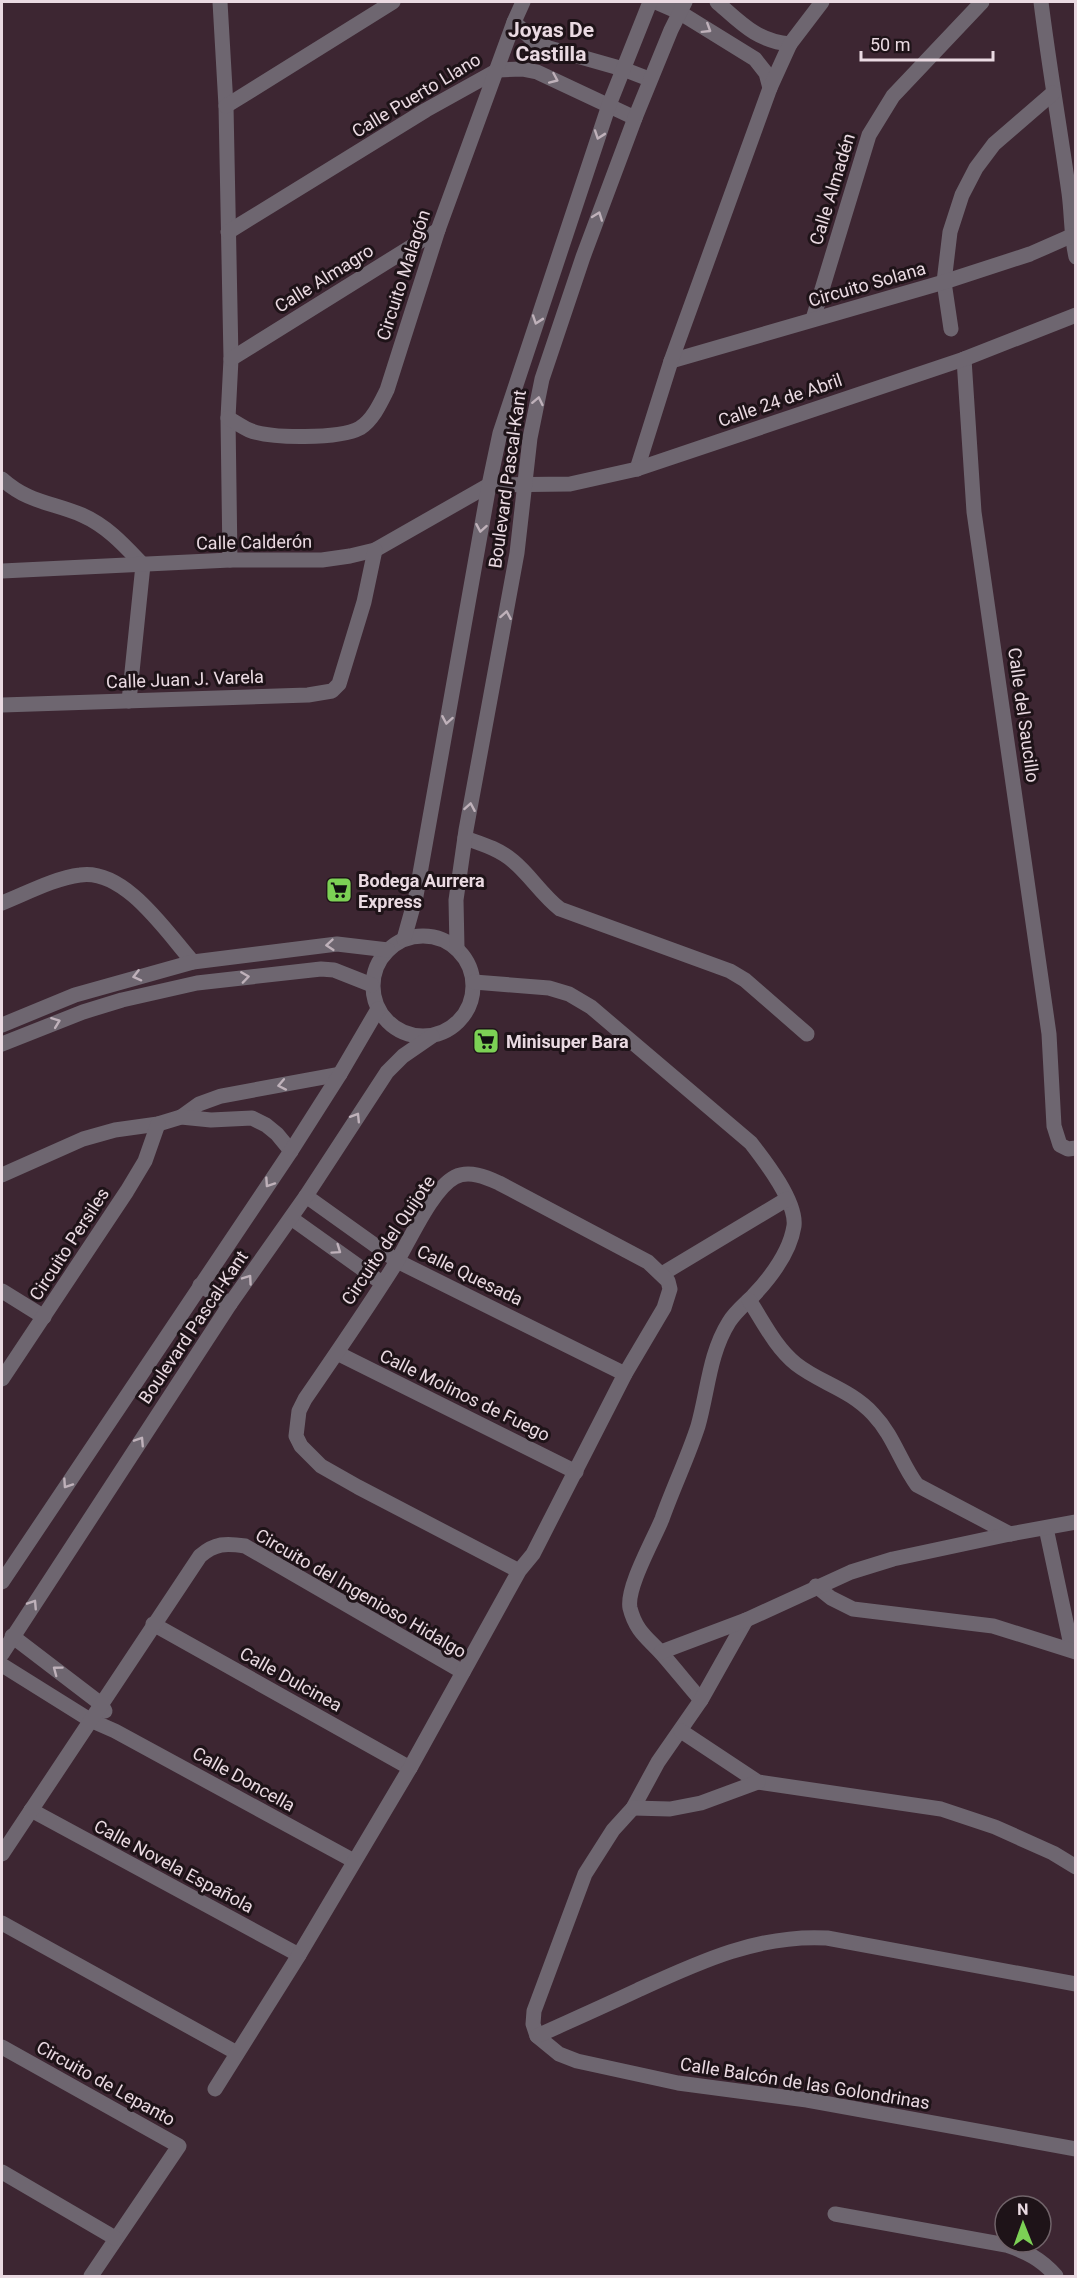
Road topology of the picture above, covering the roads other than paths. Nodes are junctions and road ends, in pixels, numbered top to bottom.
1 (220, 2) edge
2 (393, 2) edge
3 (524, 2) edge
4 (650, 2) edge
5 (656, 2) edge
6 (717, 2) edge
7 (822, 2) edge
8 (982, 2) edge
9 (1041, 2) edge
10 (682, 7) edge
11 (514, 22) junction
12 (790, 44) junction
13 (623, 69) junction
14 (498, 70) junction
15 (649, 79) junction
16 (770, 88) junction
17 (1053, 93) junction
18 (609, 105) junction
19 (226, 106) junction
20 (635, 118) junction
21 (438, 230) junction
22 (228, 232) junction
23 (1071, 236) junction
24 (1076, 257) edge
25 (944, 282) junction
26 (1076, 315) edge
27 (813, 319) junction
28 (951, 329) dead end
29 (231, 359) junction
30 (964, 359) junction
31 (671, 361) junction
32 (228, 418) junction
33 (637, 469) junction
34 (2, 479) edge
35 (489, 485) junction
36 (525, 486) junction
37 (375, 550) junction
38 (230, 560) junction
39 (143, 565) junction
40 (2, 571) edge
41 (129, 701) junction
42 (2, 705) edge
43 (465, 838) junction
44 (2, 903) edge
45 (404, 939) junction
46 (457, 948) junction
47 (388, 950) junction
48 (193, 962) junction
49 (474, 982) junction
50 (372, 985) junction
51 (378, 1009) junction
52 (2, 1025) edge
53 (807, 1034) dead end
54 (432, 1036) junction
55 (2, 1044) edge
56 (340, 1074) junction
57 (181, 1117) junction
58 (158, 1124) junction
59 (1076, 1148) edge
60 (291, 1151) junction
61 (2, 1175) edge
62 (306, 1196) junction
63 (787, 1199) junction
64 (291, 1218) junction
65 (397, 1261) junction
66 (662, 1274) junction
67 (382, 1283) junction
68 (200, 1285) junction
69 (2, 1291) edge
70 (749, 1300) junction
71 (230, 1304) junction
72 (44, 1317) junction
73 (337, 1353) junction
74 (625, 1374) junction
75 (2, 1379) edge
76 (576, 1472) junction
77 (1076, 1522) edge
78 (1046, 1528) junction
79 (1010, 1534) junction
80 (519, 1570) junction
81 (2, 1582) edge
82 (816, 1586) junction
83 (746, 1620) junction
84 (153, 1624) junction
85 (12, 1636) junction
86 (1073, 1651) edge
87 (661, 1652) junction
88 (2, 1654) edge
89 (2, 1665) edge
90 (463, 1672) junction
91 (701, 1700) junction
92 (101, 1704) junction
93 (90, 1720) junction
94 (115, 1731) junction
95 (681, 1731) junction
96 (410, 1768) junction
97 (758, 1782) junction
98 (633, 1808) junction
99 (31, 1810) junction
100 (2, 1854) edge
101 (354, 1861) junction
102 (1076, 1867) edge
103 (2, 1923) edge
104 (299, 1955) junction
105 (1076, 1984) edge
106 (537, 2036) junction
107 (2, 2047) edge
108 (237, 2053) junction
109 (215, 2089) dead end
110 (1076, 2149) edge
111 (2, 2172) edge
112 (835, 2214) dead end
113 (115, 2238) junction
114 (91, 2277) edge
115 (1056, 2277) edge

1 - 19 street
2 - 19 street
3 - 11 street, Circuito Malagón
4 - 13 street, Boulevard Pascal-Kant
5 - 10 street
6 - 12 street
7 - 12 street
8 - 27 street, Calle Almadén
9 - 17 street
10 - 15 street, Boulevard Pascal-Kant
10 -> 16 street
11 - 13 street
11 - 14 street, Circuito Malagón
12 - 16 street
13 - 15 street
13 - 18 street, Boulevard Pascal-Kant
14 -> 18 street, Calle Puerto Llano
14 - 21 street, Circuito Malagón
14 - 22 street, Calle Puerto Llano
15 - 20 street, Boulevard Pascal-Kant
16 - 31 street
17 - 23 street
17 - 25 street
18 - 20 street, Calle Puerto Llano
18 -> 35 street, Boulevard Pascal-Kant
19 - 22 street
36 -> 20 street, Boulevard Pascal-Kant
21 - 29 street, Calle Almagro
21 - 32 street, Circuito Malagón
22 - 29 street
23 - 24 street
23 - 25 street, Circuito Solana
25 - 27 street, Circuito Solana
25 - 28 street
26 - 30 street, Calle 24 de Abril
27 - 31 street, Circuito Solana
29 - 32 street
30 - 33 street, Calle 24 de Abril
30 - 59 street, Calle del Saucillo
31 - 33 street
32 - 38 street
33 - 36 street, Calle 24 de Abril
34 - 39 street
35 - 36 street, Calle 24 de Abril
35 - 37 street, Calle Calderón
35 -> 45 street, Boulevard Pascal-Kant
43 -> 36 street, Boulevard Pascal-Kant
37 - 38 street, Calle Calderón
37 - 41 street, Calle Juan J. Varela
38 - 39 street, Calle Calderón
39 - 40 street, Calle Calderón
39 - 41 street
41 - 42 street, Calle Juan J. Varela
43 - 46 street, Boulevard Pascal-Kant
43 - 53 street
44 - 48 street
45 - 46 street
45 - 47 street
46 - 49 street
47 -> 48 street
47 - 50 street
48 -> 52 street
49 - 54 street
49 - 63 street
50 - 51 street
55 -> 50 street
51 - 54 street
51 - 56 street, Boulevard Pascal-Kant
62 -> 54 street, Boulevard Pascal-Kant
56 -> 57 street
56 - 60 street, Boulevard Pascal-Kant
57 - 58 street
57 - 60 street
58 - 61 street
58 - 72 street, Circuito Persiles
60 -> 68 street, Boulevard Pascal-Kant
62 - 64 street, Boulevard Pascal-Kant
62 - 65 street, Calle Quesada
63 - 66 street
63 - 70 street
64 -> 67 street
71 -> 64 street, Boulevard Pascal-Kant
65 - 66 street, Circuito del Quijote
65 - 67 street, Circuito del Quijote
65 - 74 street, Calle Quesada
66 - 74 street
67 - 73 street, Circuito del Quijote
68 - 71 street
68 -> 81 street, Boulevard Pascal-Kant
69 - 72 street
70 - 79 street
70 - 87 street
85 -> 71 street, Boulevard Pascal-Kant
72 - 75 street, Circuito Persiles
73 - 76 street, Calle Molinos de Fuego
73 - 80 street, Circuito del Quijote
74 - 76 street
76 - 80 street
77 - 78 street
78 - 79 street
78 - 86 street
79 - 82 street
80 - 90 street
82 - 83 street
82 - 86 street
83 - 87 street
83 - 91 street
84 - 90 street, Circuito del Ingenioso Hidalgo
84 - 92 street, Circuito del Ingenioso Hidalgo
84 - 96 street, Calle Dulcinea
85 - 88 street, Boulevard Pascal-Kant
92 -> 85 street
87 - 91 street
89 - 93 street, Calle Doncella
90 - 96 street, Circuito del Ingenioso Hidalgo
91 - 95 street
92 - 93 street, Circuito del Ingenioso Hidalgo
92 - 94 street
93 - 94 street, Calle Doncella
93 - 99 street, Circuito del Ingenioso Hidalgo
94 - 101 street, Calle Doncella
95 - 97 street
95 - 98 street
96 - 101 street, Circuito del Ingenioso Hidalgo
97 - 98 street
97 - 102 street
98 - 106 street
99 - 100 street, Circuito del Ingenioso Hidalgo
99 - 104 street, Calle Novela Española
101 - 104 street, Circuito del Ingenioso Hidalgo
103 - 108 street
104 - 108 street, Circuito del Ingenioso Hidalgo
105 - 106 street
106 - 110 street, Calle Balcón de las Golondrinas
107 - 113 street, Circuito de Lepanto
108 - 109 street, Circuito del Ingenioso Hidalgo
111 - 113 street
112 - 115 street
113 - 114 street, Circuito de Lepanto

